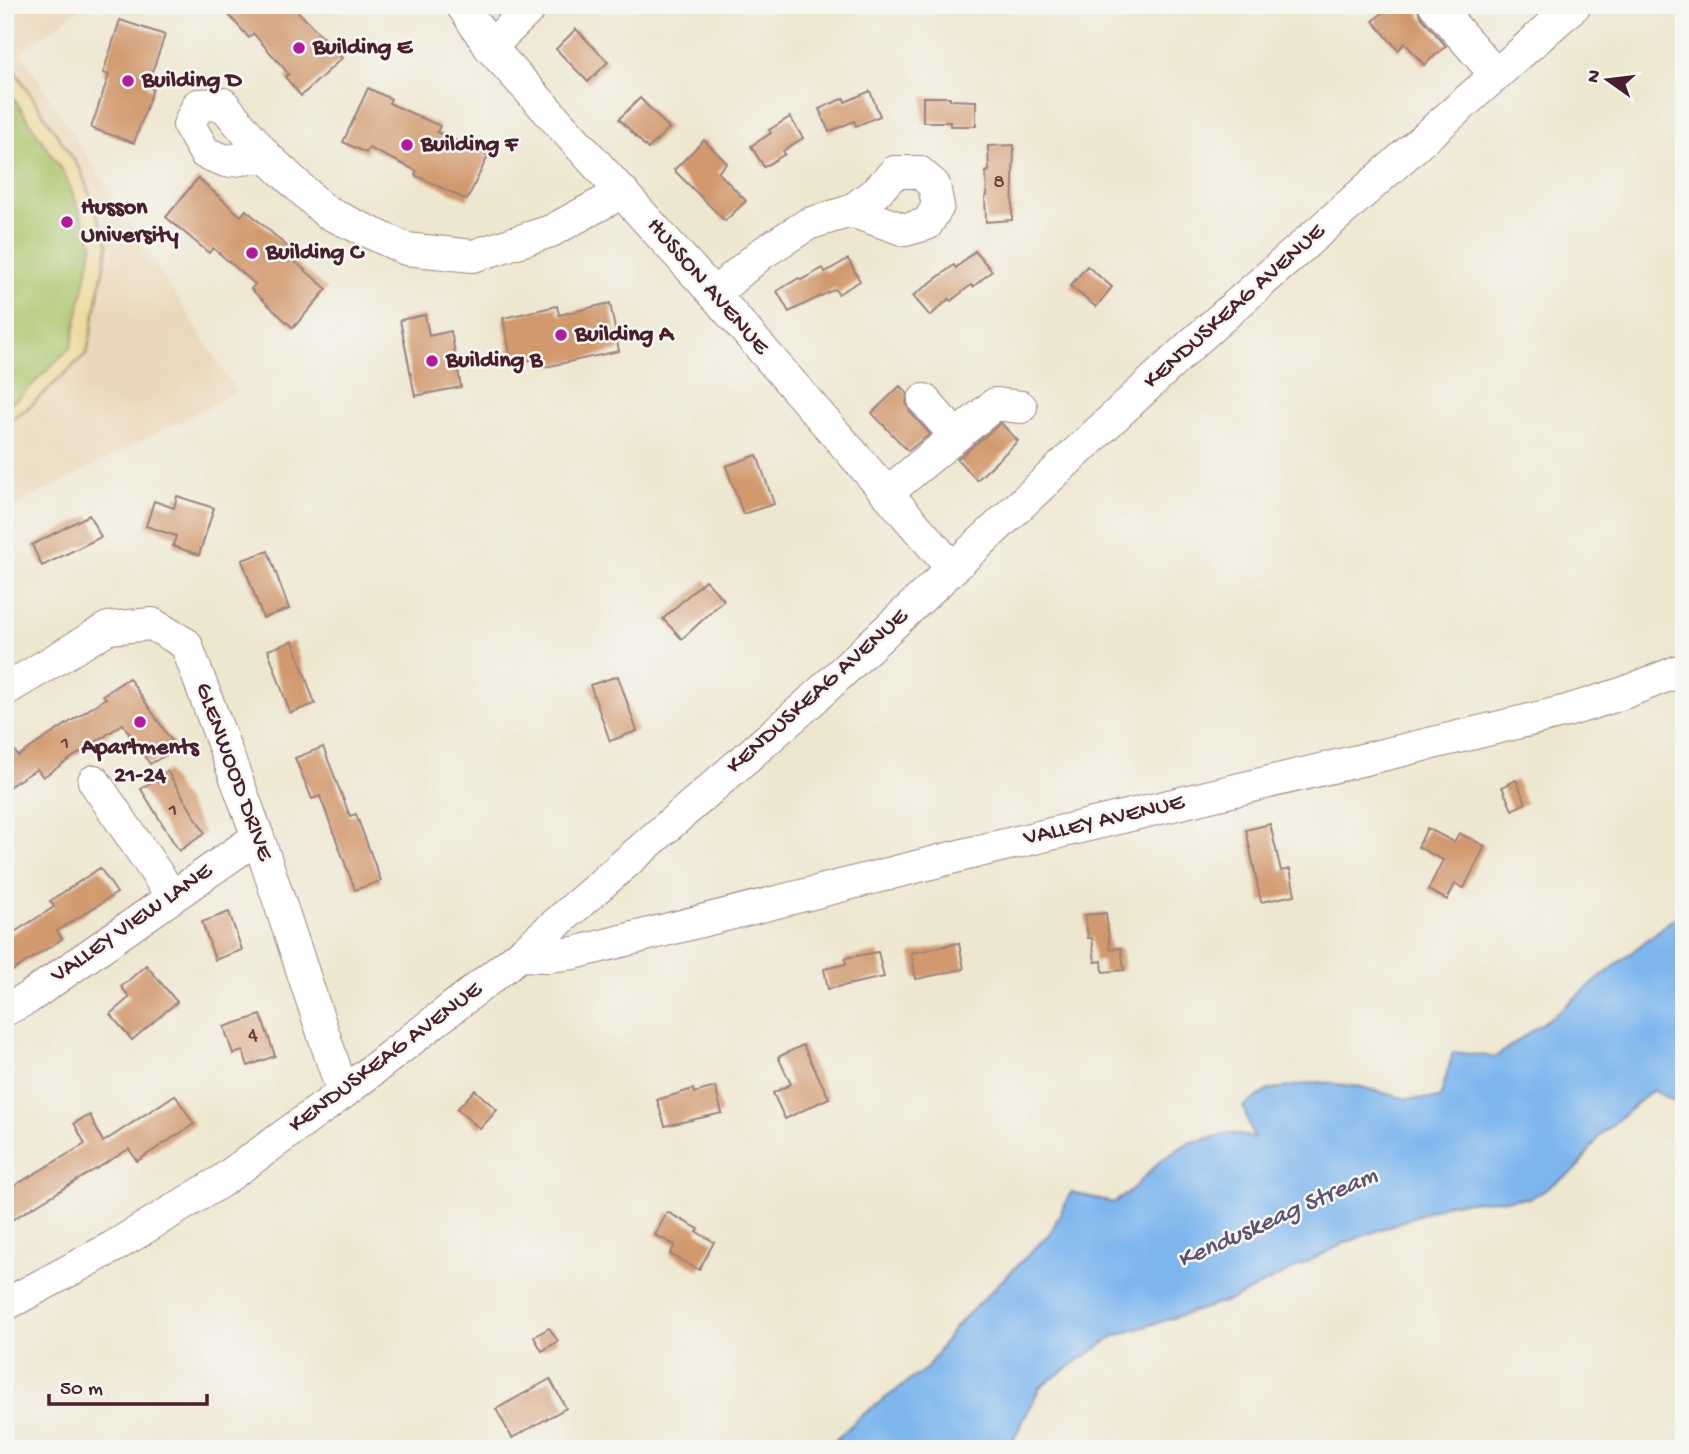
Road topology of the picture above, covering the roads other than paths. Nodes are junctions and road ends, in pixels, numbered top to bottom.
1 (462, 5) edge
2 (533, 5) edge
3 (1435, 5) edge
4 (1575, 5) edge
5 (490, 47) junction
6 (1496, 75) junction
7 (266, 156) dead end
8 (623, 192) junction
9 (851, 211) dead end
10 (714, 294) junction
11 (924, 400) dead end
12 (1021, 407) dead end
13 (955, 435) junction
14 (887, 493) junction
15 (952, 568) junction
16 (1684, 669) edge
17 (5, 690) edge
18 (93, 781) dead end
19 (258, 837) junction
20 (172, 896) junction
21 (520, 955) junction
22 (5, 1010) edge
23 (343, 1093) junction
24 (5, 1305) edge

1 - 5 street, HUSSON AVENUE
2 - 5 street
3 - 6 street
4 - 6 street, KENDUSKEAG AVENUE
5 - 8 street, HUSSON AVENUE
6 - 15 street, KENDUSKEAG AVENUE
7 - 8 street
8 - 10 street, HUSSON AVENUE
9 - 10 street
10 - 14 street, HUSSON AVENUE
11 - 13 street
12 - 13 street
13 - 14 street
14 - 15 street, HUSSON AVENUE
15 - 21 street, KENDUSKEAG AVENUE
16 - 21 street, VALLEY AVENUE
17 - 19 street, GLENWOOD DRIVE
18 - 20 street
19 - 20 street, VALLEY VIEW LANE
19 - 23 street, GLENWOOD DRIVE
20 - 22 street, VALLEY VIEW LANE
21 - 23 street, KENDUSKEAG AVENUE
23 - 24 street, KENDUSKEAG AVENUE

